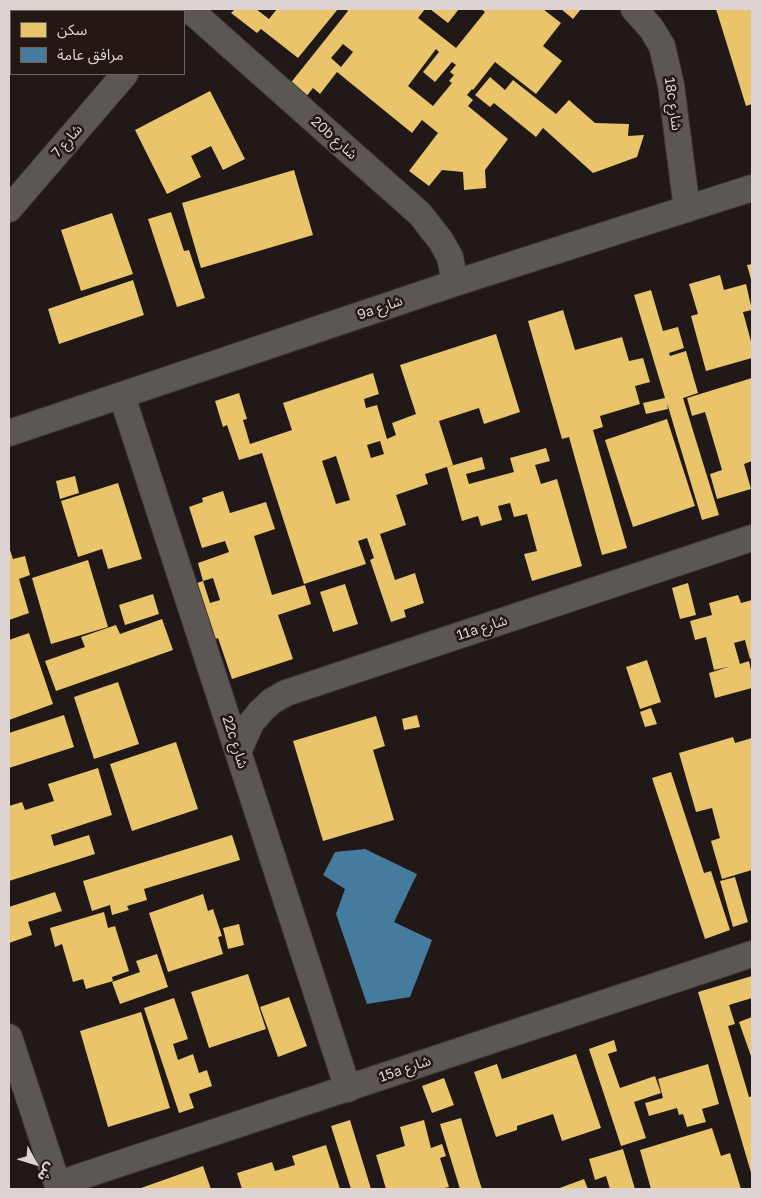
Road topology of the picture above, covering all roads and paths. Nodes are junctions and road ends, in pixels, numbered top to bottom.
1 (189, 9) edge
2 (634, 9) edge
3 (124, 75) edge
4 (752, 188) edge
5 (14, 192) edge
6 (687, 209) junction
7 (455, 283) junction
8 (122, 396) junction
9 (9, 433) edge
10 (752, 538) edge
11 (238, 752) junction
12 (752, 954) edge
13 (9, 1037) edge
14 (348, 1089) junction
15 (58, 1187) edge

1 - 7 street, 20b شارع
2 - 6 street, 18c شارع
3 - 5 street, شارع 7
4 - 6 street, 9a شارع
6 - 7 street, 9a شارع
7 - 8 street, 9a شارع
8 - 9 street, 9a شارع
8 - 11 street, 22c شارع
10 - 11 street, 11a شارع
11 - 14 street, 22c شارع
12 - 14 street, 15a شارع
13 - 15 street
14 - 15 street, 15a شارع

